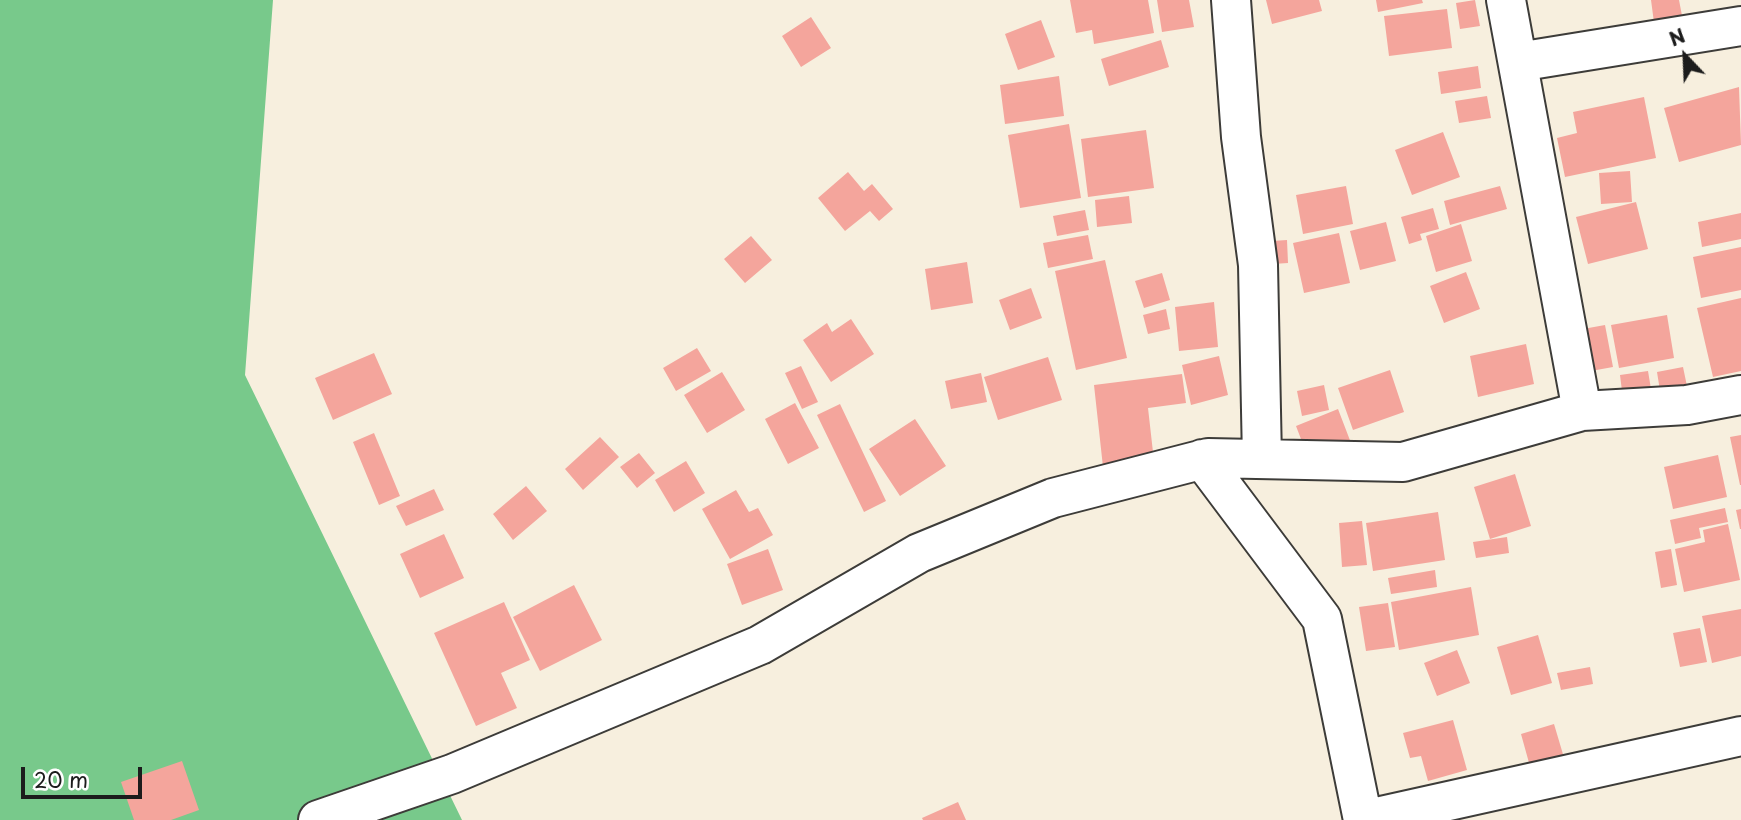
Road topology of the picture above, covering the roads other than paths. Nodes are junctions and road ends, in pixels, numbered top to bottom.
1 (1231, 0) edge
2 (1506, 0) edge
3 (1741, 26) edge
4 (1518, 62) junction
5 (1741, 396) edge
6 (1582, 411) junction
7 (1202, 459) junction
8 (1262, 459) junction
9 (1741, 736) edge
10 (318, 820) edge
11 (1363, 820) edge

1 - 8 street
2 - 4 street
3 - 4 street
4 - 6 street
5 - 6 street
6 - 8 street
7 - 8 street
7 - 10 street
7 - 11 street
9 - 11 street

